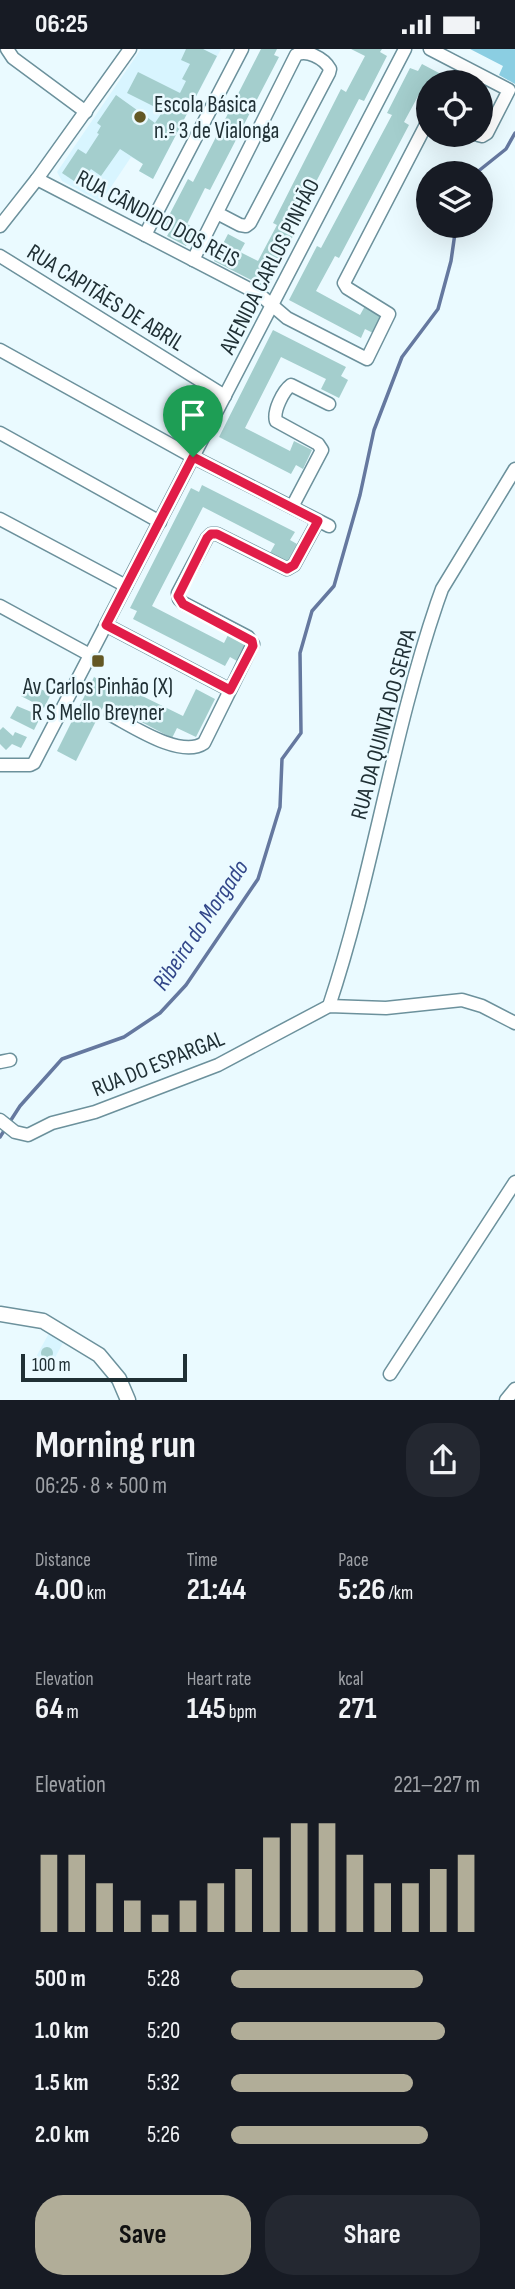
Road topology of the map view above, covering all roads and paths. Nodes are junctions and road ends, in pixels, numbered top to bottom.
1 (7, 49) edge
2 (242, 49) edge
3 (405, 49) edge
4 (430, 49) edge
5 (128, 50) edge
6 (470, 70) edge
7 (493, 82) edge
8 (86, 112) junction
9 (493, 121) edge
10 (416, 143) edge
11 (37, 179) junction
12 (217, 213) junction
13 (0, 226) edge
14 (145, 235) junction
15 (0, 256) edge
16 (193, 260) junction
17 (272, 305) junction
18 (0, 349) edge
19 (225, 396) junction
20 (329, 404) dead end
21 (0, 433) edge
22 (193, 457) junction
23 (515, 468) edge
24 (292, 507) junction
25 (0, 519) edge
26 (160, 522) junction
27 (126, 586) junction
28 (0, 606) edge
29 (106, 625) junction
30 (90, 655) junction
31 (230, 690) junction
32 (111, 715) dead end
33 (0, 765) edge
34 (329, 1006) junction
35 (515, 1023) edge
36 (0, 1120) edge
37 (515, 1182) edge
38 (0, 1314) edge
39 (390, 1374) dead end
40 (515, 1389) edge
41 (128, 1400) edge
42 (506, 1400) edge

1 - 8 street
2 - 14 street
3 - 17 street, AVENIDA CARLOS PINHÃO
4 - 6 street
5 - 8 street
7 - 9 street
8 - 11 street
10 - 17 street, RUA CÂNDIDO DOS REIS
11 - 13 street
11 - 14 street, RUA CÂNDIDO DOS REIS
12 - 12 street
12 - 16 street
14 - 16 street, RUA CÂNDIDO DOS REIS
15 - 19 street, RUA CAPITÃES DE ABRIL
16 - 17 street, RUA CÂNDIDO DOS REIS
17 - 19 street, AVENIDA CARLOS PINHÃO
18 - 22 street
19 - 22 street, AVENIDA CARLOS PINHÃO
20 - 24 street
21 - 26 street
22 - 24 street
22 - 26 street, AVENIDA CARLOS PINHÃO
23 - 34 street, RUA DA QUINTA DO SERPA
24 - 31 street
25 - 27 street
26 - 27 street, AVENIDA CARLOS PINHÃO
27 - 29 street, AVENIDA CARLOS PINHÃO
28 - 30 street
29 - 30 street, AVENIDA CARLOS PINHÃO
29 - 31 street
30 - 33 street, AVENIDA CARLOS PINHÃO
31 - 32 street
34 - 35 street
34 - 36 street, RUA DO ESPARGAL
37 - 39 street
38 - 41 street
40 - 42 street

